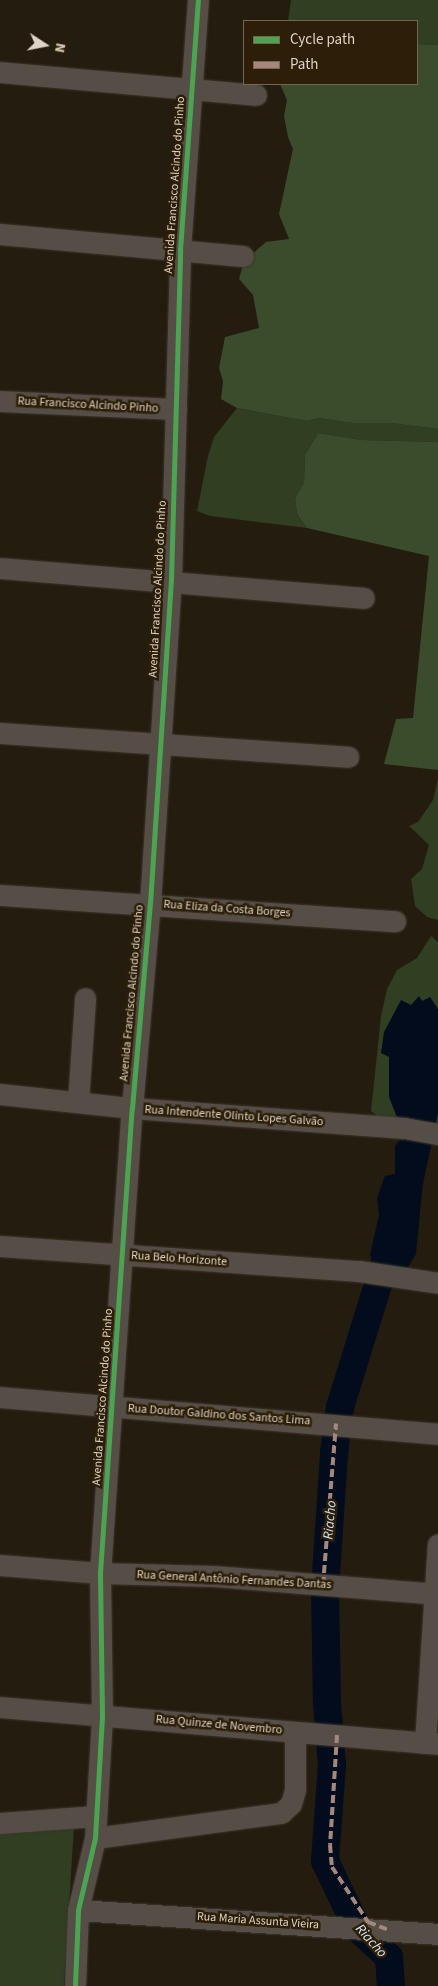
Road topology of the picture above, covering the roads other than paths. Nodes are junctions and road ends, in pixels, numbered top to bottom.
1 (198, 0) edge
2 (0, 72) edge
3 (191, 88) junction
4 (256, 95) dead end
5 (0, 234) edge
6 (180, 250) junction
7 (243, 256) dead end
8 (0, 401) edge
9 (176, 409) junction
10 (0, 568) edge
11 (170, 580) junction
12 (364, 598) dead end
13 (0, 733) edge
14 (159, 743) junction
15 (348, 757) dead end
16 (0, 896) edge
17 (150, 904) junction
18 (394, 921) dead end
19 (85, 998) dead end
20 (0, 1094) edge
21 (78, 1102) junction
22 (132, 1108) junction
23 (438, 1134) edge
24 (0, 1246) edge
25 (121, 1255) junction
26 (438, 1283) edge
27 (0, 1397) edge
28 (113, 1407) junction
29 (438, 1434) edge
30 (438, 1544) edge
31 (0, 1565) edge
32 (100, 1573) junction
33 (436, 1594) edge
34 (0, 1707) edge
35 (102, 1715) junction
36 (305, 1732) junction
37 (431, 1744) edge
38 (96, 1816) junction
39 (0, 1823) edge
40 (95, 1838) junction
41 (78, 1910) junction
42 (438, 1934) edge
43 (75, 1986) edge

1 - 3 street, Avenida Francisco Alcindo do Pinho
2 - 3 street
3 - 4 street
3 - 6 street, Avenida Francisco Alcindo do Pinho
5 - 6 street
6 - 7 street
6 - 9 street, Avenida Francisco Alcindo do Pinho
8 - 9 street, Rua Francisco Alcindo Pinho
9 - 11 street, Avenida Francisco Alcindo do Pinho
10 - 11 street
11 - 12 street
11 - 14 street, Avenida Francisco Alcindo do Pinho
13 - 14 street
14 - 15 street
14 - 17 street, Avenida Francisco Alcindo do Pinho
16 - 17 street, Rua Eliza da Costa Borges
17 - 18 street, Rua Eliza da Costa Borges
17 - 22 street, Avenida Francisco Alcindo do Pinho
19 - 21 street
20 - 21 street, Rua Intendente Olinto Lopes Galvão
21 - 22 street, Rua Intendente Olinto Lopes Galvão
22 - 23 street, Rua Intendente Olinto Lopes Galvão
22 - 25 street, Avenida Francisco Alcindo do Pinho
24 - 25 street, Rua Belo Horizonte
25 - 26 street, Rua Belo Horizonte
25 - 28 street, Avenida Francisco Alcindo do Pinho
27 - 28 street, Rua Doutor Galdino dos Santos Lima
28 - 29 street, Rua Doutor Galdino dos Santos Lima
28 - 32 street, Avenida Francisco Alcindo do Pinho
30 - 33 street
31 - 32 street, Rua General Antônio Fernandes Dantas
32 - 33 street, Rua General Antônio Fernandes Dantas
32 - 35 street, Avenida Francisco Alcindo do Pinho
33 - 37 street
34 - 35 street, Rua Quinze de Novembro
35 - 36 street, Rua Quinze de Novembro
35 - 38 street, Avenida Francisco Alcindo do Pinho
36 - 37 street, Rua Quinze de Novembro
36 - 40 street
38 - 39 street
38 - 40 street, Avenida Francisco Alcindo do Pinho
40 - 41 street, Avenida Francisco Alcindo do Pinho
41 - 42 street, Rua Maria Assunta Vieira
41 - 43 street, Avenida Francisco Alcindo do Pinho

